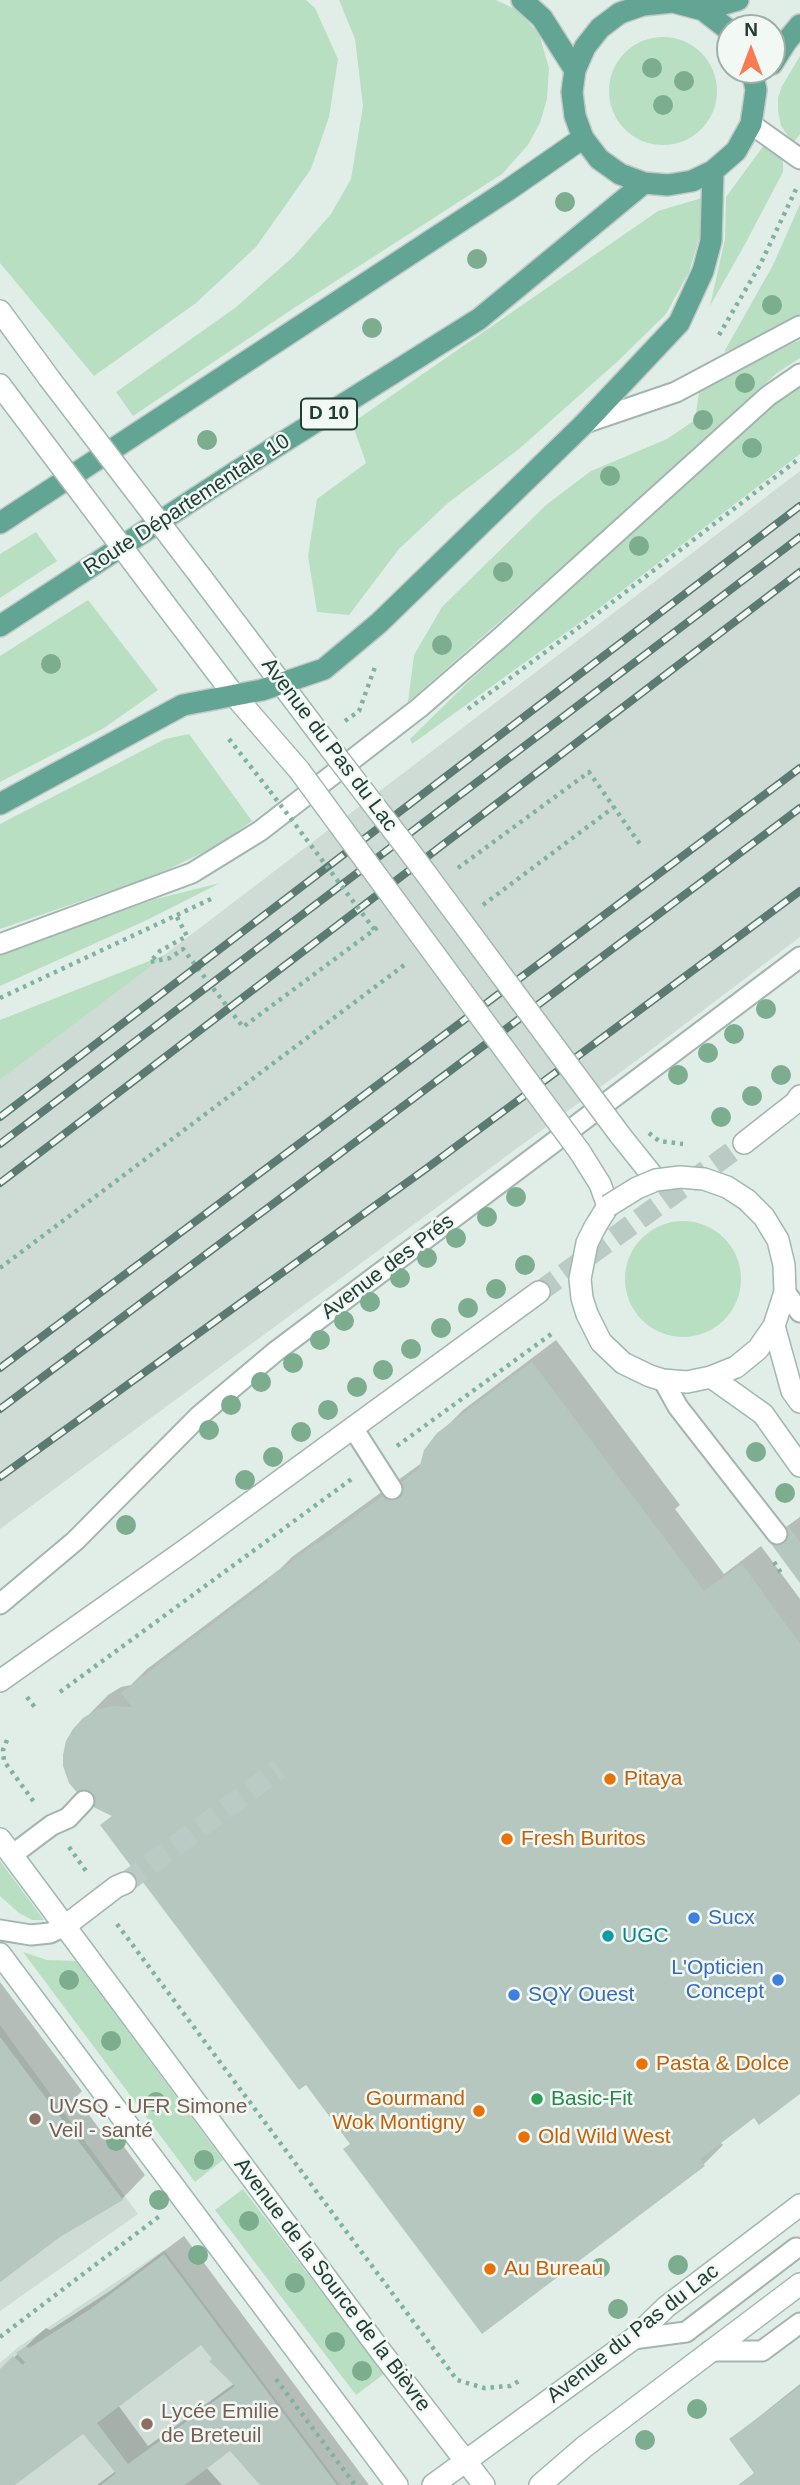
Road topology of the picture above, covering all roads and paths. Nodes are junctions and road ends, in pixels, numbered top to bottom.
1 (522, 0) edge
2 (738, 0) edge
3 (636, 2) edge
4 (703, 10) junction
5 (716, 20) edge
6 (800, 25) edge
7 (786, 42) edge
8 (575, 69) junction
9 (754, 84) edge
10 (751, 124) junction
11 (583, 138) junction
12 (800, 159) edge
13 (713, 171) junction
14 (800, 181) edge
15 (644, 183) junction
16 (0, 311) edge
17 (800, 326) edge
18 (716, 340) dead end
19 (800, 374) edge
20 (6, 393) edge
21 (585, 424) junction
22 (800, 458) edge
23 (0, 523) edge
24 (0, 626) edge
25 (376, 663) dead end
26 (283, 683) junction
27 (234, 695) junction
28 (359, 711) dead end
29 (458, 716) dead end
30 (0, 804) edge
31 (614, 807) dead end
32 (213, 898) dead end
33 (480, 907) dead end
34 (0, 944) edge
35 (800, 957) edge
36 (413, 958) dead end
37 (0, 998) edge
38 (799, 1101) edge
39 (744, 1143) tunnel mouth
40 (656, 1180) junction
41 (608, 1206) junction
42 (0, 1268) edge
43 (539, 1292) tunnel mouth
44 (785, 1292) junction
45 (800, 1312) edge
46 (774, 1326) junction
47 (554, 1332) dead end
48 (711, 1377) junction
49 (663, 1380) junction
50 (800, 1402) edge
51 (353, 1428) junction
52 (375, 1462) junction
53 (800, 1466) edge
54 (392, 1489) dead end
55 (777, 1534) dead end
56 (0, 1604) edge
57 (0, 1681) edge
58 (60, 1692) dead end
59 (7, 1740) dead end
60 (84, 1801) dead end
61 (52, 1825) junction
62 (6, 1847) edge
63 (125, 1882) tunnel mouth
64 (101, 1898) junction
65 (65, 1926) junction
66 (0, 1930) edge
67 (0, 1954) edge
68 (800, 2205) edge
69 (163, 2214) dead end
70 (796, 2248) dead end
71 (800, 2284) edge
72 (800, 2323) edge
73 (0, 2337) edge
74 (633, 2339) junction
75 (710, 2351) junction
76 (531, 2375) dead end
77 (465, 2461) junction
78 (397, 2485) edge
79 (433, 2485) edge
80 (484, 2485) edge
81 (540, 2485) edge

1 - 8 main road
2 - 4 main road
3 - 4 main road
3 - 8 main road
4 - 5 main road
6 - 7 main road
8 - 11 main road
9 - 10 main road
10 - 12 lane
10 - 13 main road
11 - 15 main road
11 - 23 main road
13 - 15 main road
13 - 21 main road
14 - 18 path
15 - 24 main road, Route Départementale 10 / D 10
16 - 26 main road, Avenue du Pas du Lac, bridge
17 - 21 lane
19 - 34 lane
20 - 27 main road, Avenue du Pas du Lac, bridge
21 - 26 main road
22 - 29 path
25 - 28 path
26 - 27 main road
26 - 40 main road, Avenue du Pas du Lac, bridge
27 - 30 main road
27 - 41 main road, Avenue du Pas du Lac, bridge
31 - 33 path
32 - 37 path
35 - 56 lane, Avenue des Prés
36 - 42 path
38 - 39 main road
40 - 41 main road, bridge
40 - 44 main road, bridge
41 - 49 main road, bridge
43 - 51 main road
44 - 45 lane
44 - 46 main road
46 - 48 main road
46 - 50 main road
47 - 52 path
48 - 49 main road
48 - 53 main road
49 - 55 lane
51 - 52 lane
51 - 57 main road
52 - 54 lane
52 - 58 path
59 - 61 path
60 - 61 lane
61 - 62 lane
61 - 64 path
62 - 65 main road, Avenue de la Source de la Bièvre
63 - 64 main road
64 - 65 main road
64 - 76 path
65 - 66 lane
65 - 77 main road, Avenue de la Source de la Bièvre
67 - 78 main road
68 - 74 main road, Avenue du Pas du Lac
69 - 73 path
70 - 74 lane
71 - 75 main road
72 - 75 lane
74 - 77 main road, Avenue du Pas du Lac
75 - 81 main road
77 - 79 main road, Avenue du Pas du Lac
77 - 80 main road, Avenue de la Source de la Bièvre

